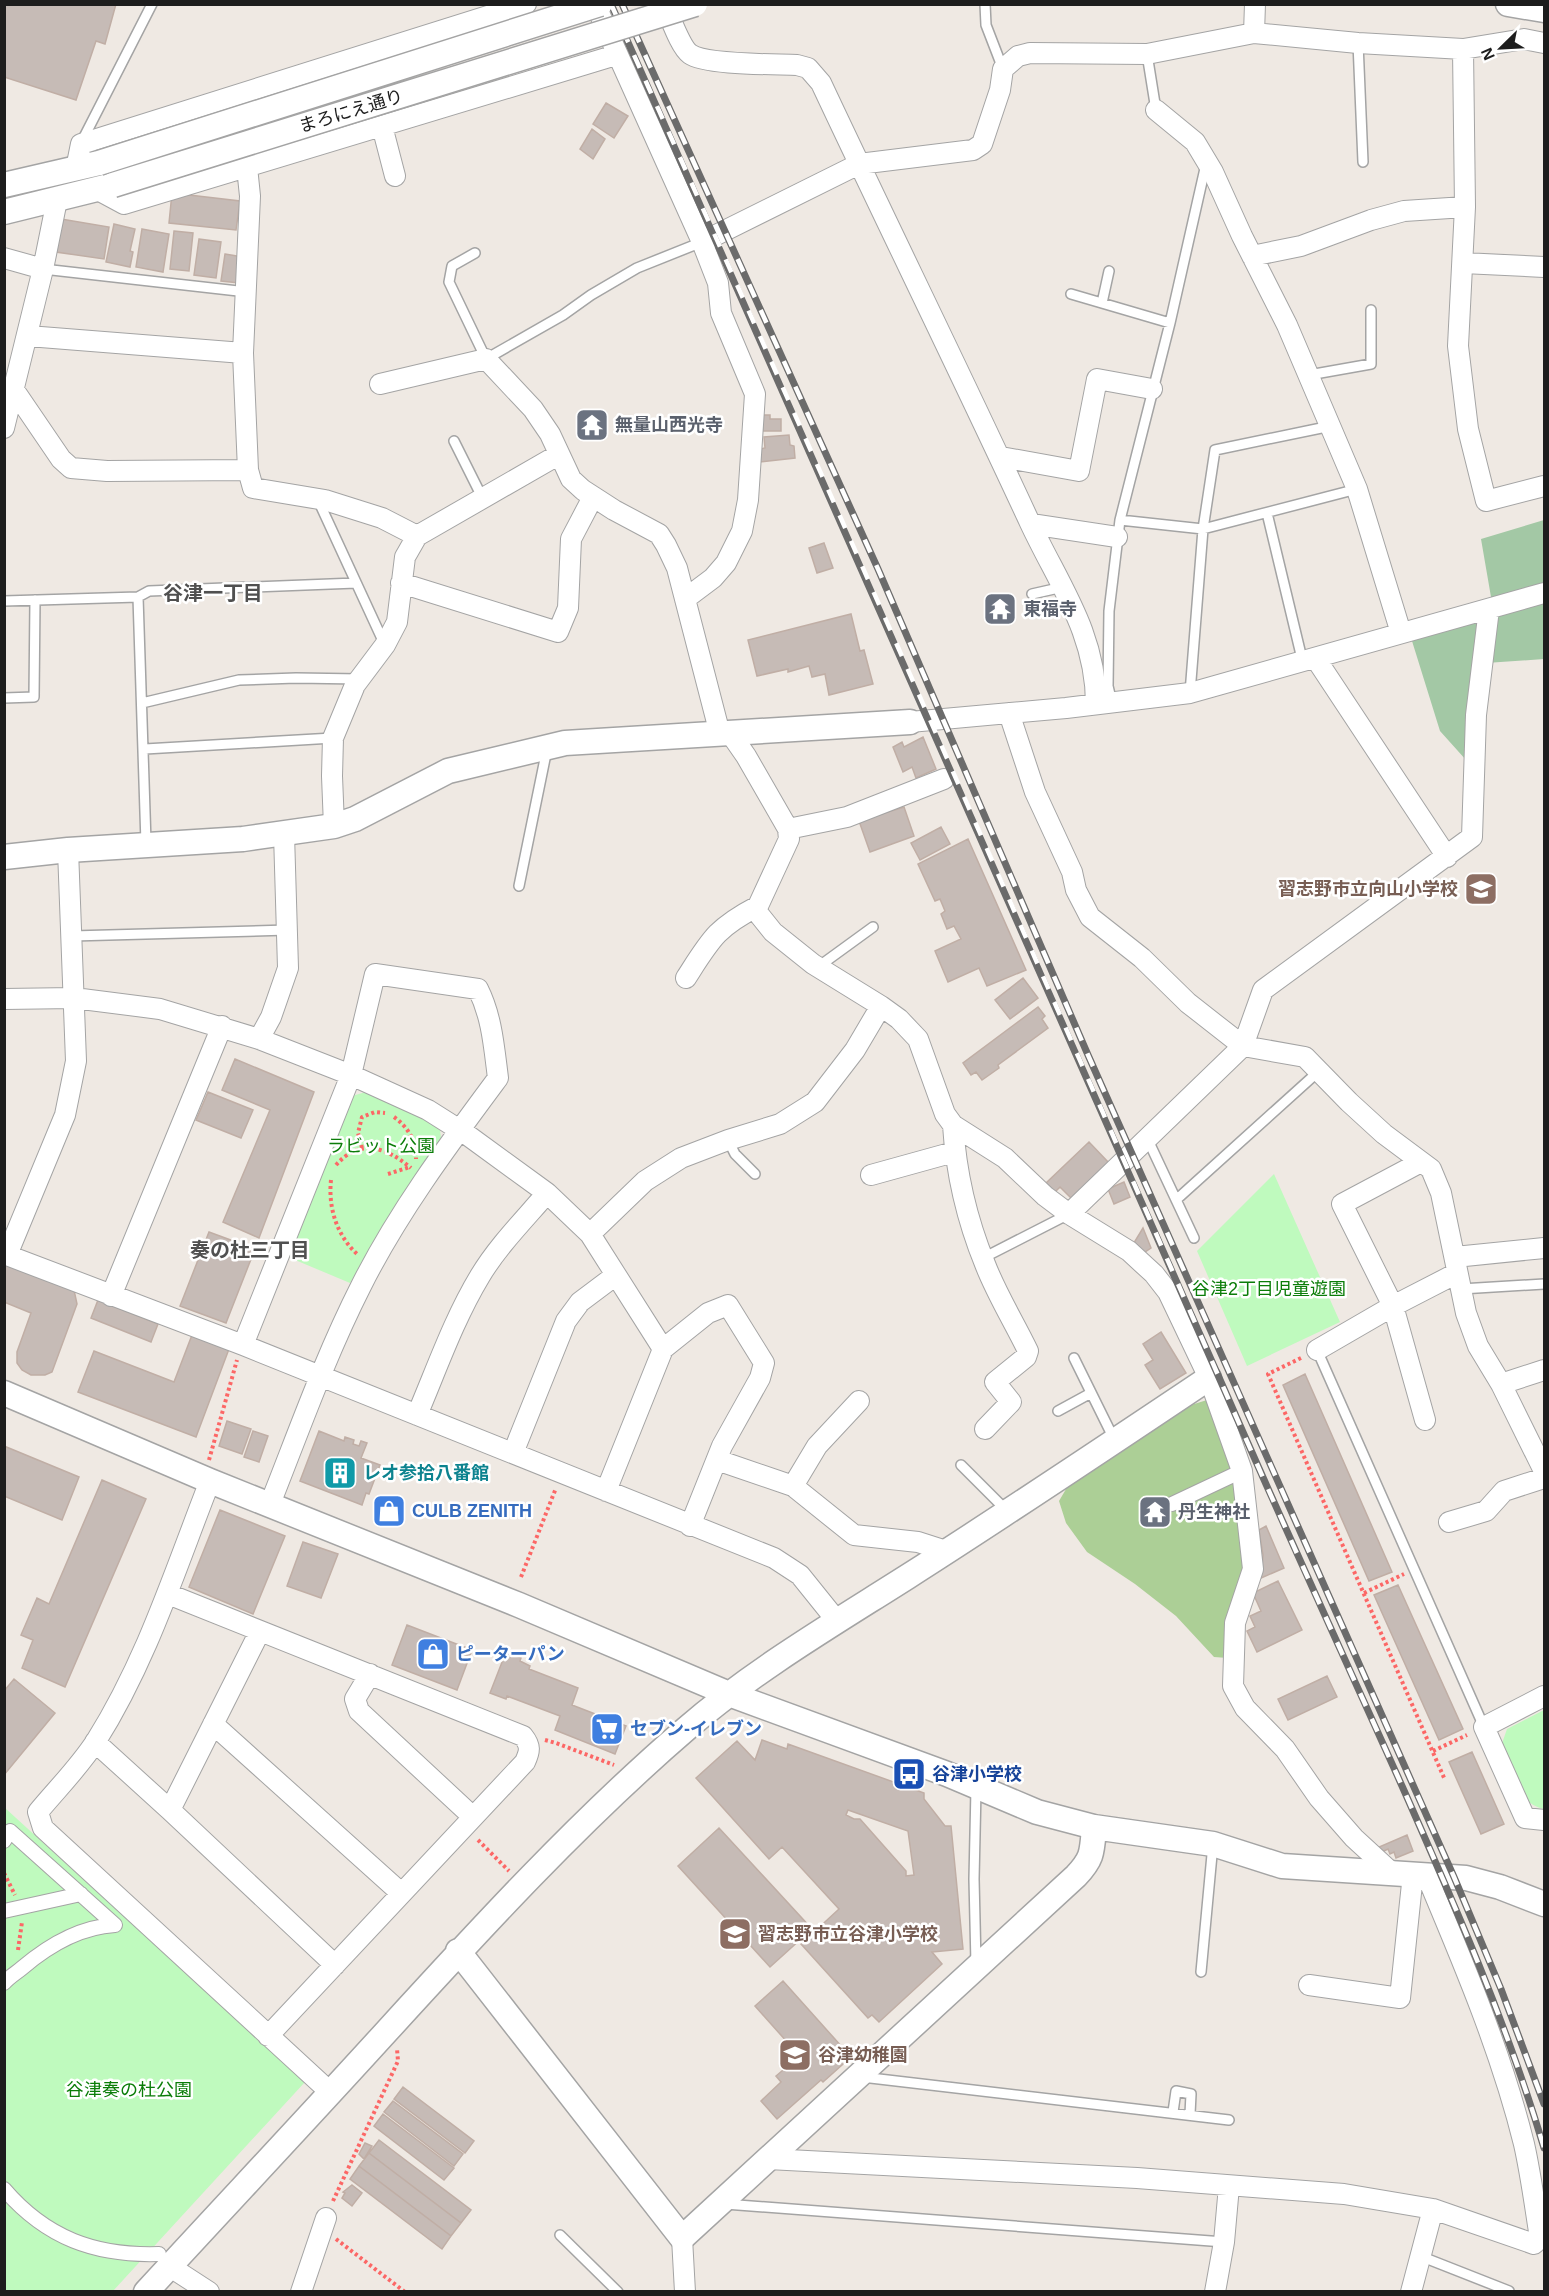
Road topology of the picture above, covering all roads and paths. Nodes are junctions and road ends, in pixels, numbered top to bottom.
1 (152, 4) edge
2 (526, 4) edge
3 (595, 4) edge
4 (600, 4) edge
5 (664, 4) edge
6 (695, 4) edge
7 (985, 4) edge
8 (1255, 4) edge
9 (1508, 4) edge
10 (1545, 10) edge
11 (1254, 33) junction
12 (1358, 43) junction
13 (1545, 43) edge
14 (1463, 49) junction
15 (1147, 54) junction
16 (616, 55) junction
17 (1003, 69) junction
18 (1156, 110) joint
19 (382, 126) junction
20 (81, 144) junction
21 (1207, 162) junction
22 (1363, 162) dead end
23 (859, 164) junction
24 (87, 166) junction
25 (247, 167) junction
26 (395, 176) dead end
27 (4, 185) edge
28 (105, 188) junction
29 (57, 200) junction
30 (1465, 207) junction
31 (4, 212) edge
32 (702, 242) junction
33 (475, 253) dead end
34 (1252, 256) junction
35 (4, 258) edge
36 (1464, 263) junction
37 (1545, 267) edge
38 (43, 269) junction
39 (1109, 272) dead end
40 (247, 292) junction
41 (1071, 294) dead end
42 (1102, 303) junction
43 (1371, 310) dead end
44 (1170, 323) junction
45 (28, 336) junction
46 (243, 353) junction
47 (486, 359) junction
48 (1309, 375) junction
49 (380, 384) dead end
50 (1152, 389) junction
51 (14, 390) junction
52 (1331, 426) junction
53 (4, 428) edge
54 (454, 441) dead end
55 (558, 455) junction
56 (1001, 457) junction
57 (248, 470) junction
58 (1545, 486) edge
59 (1357, 489) junction
60 (593, 497) junction
61 (317, 499) junction
62 (483, 499) junction
63 (1267, 513) junction
64 (1031, 524) junction
65 (1119, 528) junction
66 (1203, 529) junction
67 (417, 536) junction
68 (356, 583) junction
69 (402, 583) junction
70 (1063, 587) junction
71 (1545, 593) edge
72 (1032, 594) dead end
73 (138, 597) junction
74 (685, 599) junction
75 (35, 600) junction
76 (4, 601) edge
77 (1489, 609) junction
78 (1401, 633) junction
79 (385, 645) junction
80 (1310, 661) junction
81 (360, 678) junction
82 (1190, 693) junction
83 (4, 698) edge
84 (142, 703) junction
85 (1104, 704) junction
86 (1009, 713) junction
87 (910, 722) joint
88 (725, 733) junction
89 (333, 738) junction
90 (547, 747) junction
91 (145, 749) junction
92 (944, 779) dead end
93 (334, 826) junction
94 (788, 829) junction
95 (284, 834) junction
96 (147, 845) junction
97 (68, 850) junction
98 (4, 857) edge
99 (1446, 857) junction
100 (519, 886) dead end
101 (758, 906) junction
102 (873, 927) dead end
103 (288, 930) junction
104 (72, 936) junction
105 (818, 967) junction
106 (686, 978) dead end
107 (74, 998) junction
108 (4, 999) edge
109 (881, 1006) junction
110 (222, 1026) junction
111 (259, 1039) junction
112 (1243, 1046) junction
113 (1319, 1070) junction
114 (351, 1075) junction
115 (953, 1125) junction
116 (459, 1130) junction
117 (1147, 1137) junction
118 (728, 1140) junction
119 (362, 1148) junction
120 (954, 1152) junction
121 (1421, 1161) junction
122 (418, 1173) junction
123 (388, 1174) dead end
124 (754, 1174) dead end
125 (871, 1174) dead end
126 (547, 1193) junction
127 (1176, 1200) junction
128 (1069, 1214) junction
129 (590, 1234) junction
130 (1194, 1238) dead end
131 (1545, 1248) edge
132 (6, 1254) edge
133 (983, 1258) junction
134 (372, 1267) junction
135 (1458, 1273) junction
136 (616, 1275) junction
137 (1545, 1284) edge
138 (111, 1296) junction
139 (1393, 1306) junction
140 (243, 1346) junction
141 (663, 1350) junction
142 (1317, 1350) junction
143 (1074, 1358) dead end
144 (1545, 1370) edge
145 (320, 1377) junction
146 (1209, 1378) junction
147 (1501, 1384) junction
148 (4, 1393) edge
149 (1091, 1393) junction
150 (859, 1401) dead end
151 (1058, 1411) dead end
152 (417, 1415) junction
153 (1425, 1420) dead end
154 (985, 1429) dead end
155 (1115, 1442) junction
156 (513, 1453) junction
157 (717, 1460) junction
158 (961, 1465) dead end
159 (209, 1471) junction
160 (1242, 1471) junction
161 (1545, 1471) edge
162 (562, 1473) junction
163 (1545, 1478) edge
164 (793, 1486) junction
165 (606, 1491) junction
166 (270, 1504) junction
167 (1172, 1504) dead end
168 (1007, 1511) junction
169 (1449, 1522) dead end
170 (690, 1526) junction
171 (946, 1551) junction
172 (1414, 1569) junction
173 (521, 1577) dead end
174 (1364, 1593) junction
175 (168, 1594) junction
176 (837, 1621) junction
177 (260, 1631) junction
178 (369, 1674) junction
179 (729, 1694) junction
180 (1545, 1696) edge
181 (213, 1724) junction
182 (1484, 1727) junction
183 (523, 1736) junction
184 (95, 1742) junction
185 (1433, 1751) junction
186 (621, 1768) dead end
187 (1446, 1779) dead end
188 (976, 1788) junction
189 (170, 1810) junction
190 (1545, 1820) edge
191 (469, 1822) junction
192 (1095, 1827) junction
193 (4, 1841) edge
194 (1213, 1844) junction
195 (1410, 1873) junction
196 (512, 1874) dead end
197 (402, 1893) junction
198 (81, 1894) junction
199 (1545, 1904) edge
200 (4, 1911) edge
201 (458, 1951) junction
202 (335, 1965) junction
203 (976, 1969) junction
204 (1201, 1972) dead end
205 (6, 1980) edge
206 (1309, 1985) dead end
207 (386, 2032) junction
208 (268, 2036) junction
209 (858, 2077) junction
210 (330, 2092) junction
211 (1173, 2112) junction
212 (1190, 2114) junction
213 (1229, 2120) dead end
214 (768, 2159) junction
215 (1229, 2186) junction
216 (4, 2188) edge
217 (10, 2199) edge
218 (720, 2203) junction
219 (1433, 2209) junction
220 (323, 2223) junction
221 (560, 2235) dead end
222 (682, 2238) junction
223 (1224, 2242) junction
224 (1420, 2256) junction
225 (164, 2260) junction
226 (691, 2291) edge
227 (1509, 2291) edge
228 (146, 2292) edge
229 (210, 2292) edge
230 (301, 2292) edge
231 (405, 2292) edge
232 (618, 2292) edge
233 (1215, 2292) edge
234 (1412, 2292) edge

1 - 20 lane
2 - 20 street
3 - 16 street
4 - 24 street, まろにえ通り, bridge
5 - 23 street
6 - 28 street, まろにえ通り, bridge
7 - 17 lane
8 - 11 street
9 - 10 street
11 - 12 street
11 - 15 street
12 - 14 street
12 - 22 lane
13 - 14 street
14 - 30 street
15 - 17 street
15 - 18 lane
16 - 19 street
16 - 32 street
17 - 23 street
18 - 21 street
19 - 25 street
19 - 26 street
20 - 24 street
21 - 34 street
21 - 44 lane
23 - 32 street
23 - 56 street
24 - 27 street, まろにえ通り
25 - 28 street
25 - 40 street
28 - 29 street, まろにえ通り
29 - 31 street, まろにえ通り
29 - 38 street
30 - 34 street
30 - 36 street
32 - 47 lane
32 - 74 street
33 - 47 lane
34 - 48 street
35 - 38 street
36 - 37 street
36 - 58 street
38 - 40 lane
38 - 45 street
39 - 42 lane
40 - 46 street
41 - 42 lane
42 - 44 lane
43 - 48 lane
44 - 50 lane
45 - 46 street
45 - 51 street
46 - 57 street
47 - 49 street
47 - 55 street
48 - 52 street
50 - 56 street
50 - 65 lane
51 - 53 street
51 - 57 street
52 - 59 street
52 - 66 lane
54 - 62 lane
55 - 60 street
55 - 62 street
56 - 64 street
57 - 61 street
59 - 63 lane
59 - 78 street
60 - 69 street
60 - 74 street
61 - 67 street
61 - 68 lane
62 - 67 street
63 - 66 lane
63 - 80 lane
64 - 65 street
64 - 70 street
65 - 66 lane
65 - 85 lane
66 - 82 lane
67 - 69 street
68 - 73 lane
68 - 79 lane
69 - 79 street
70 - 72 lane
70 - 85 street
71 - 77 street
73 - 75 lane
73 - 84 lane
74 - 88 street
75 - 76 lane
75 - 83 lane
77 - 78 street
77 - 99 street
78 - 80 street
79 - 81 street
80 - 82 street
80 - 99 street
81 - 84 lane
81 - 89 street
82 - 85 street
84 - 91 lane
85 - 86 street
86 - 87 street
86 - 112 street
87 - 88 street
88 - 90 street
88 - 94 street
89 - 91 lane
89 - 93 street
90 - 93 street
90 - 100 lane
91 - 96 lane
92 - 94 street
93 - 95 street
94 - 101 street
95 - 96 street
95 - 103 street
96 - 97 street
97 - 98 street
97 - 104 street
99 - 112 street
101 - 105 street
101 - 106 street
102 - 105 lane
103 - 104 lane
103 - 111 street
104 - 107 street
105 - 109 street
107 - 108 street
107 - 110 street
107 - 132 street
109 - 115 street
109 - 118 street
110 - 111 street
110 - 138 street
111 - 114 street
112 - 113 street
112 - 117 street
113 - 121 street
113 - 127 lane
114 - 116 street
114 - 116 street
114 - 140 street
115 - 120 street
115 - 128 street
116 - 122 street
116 - 126 street
117 - 127 lane
117 - 128 street
118 - 124 lane
118 - 129 street
119 - 122 path
119 - 122 path
119 - 134 path
120 - 125 street
120 - 133 street
121 - 135 street
121 - 139 street
122 - 123 path
122 - 134 street
126 - 129 street
126 - 152 street
127 - 130 lane
128 - 133 lane
128 - 146 street
129 - 136 street
131 - 135 street
132 - 138 street
133 - 154 street
134 - 145 street
135 - 137 lane
135 - 139 street
135 - 147 street
136 - 141 street
136 - 156 street
138 - 140 street
139 - 142 street
139 - 153 street
140 - 145 street
140 - 159 path
141 - 157 street
141 - 165 street
142 - 172 lane
142 - 174 path
143 - 149 lane
144 - 147 street
145 - 152 street
145 - 166 street
146 - 155 street
146 - 160 street
147 - 161 street
148 - 159 street
149 - 151 lane
149 - 155 lane
150 - 164 street
152 - 156 street
155 - 168 street
156 - 162 street
157 - 164 street
157 - 170 street
158 - 168 lane
159 - 166 street
159 - 175 street
160 - 167 street
160 - 195 street
162 - 165 street
162 - 173 path
163 - 169 street
164 - 171 street
165 - 170 street
166 - 179 street
168 - 171 street
170 - 176 street
171 - 176 street
172 - 174 path
172 - 182 lane
174 - 185 path
175 - 177 street
175 - 184 street
176 - 179 street
177 - 178 street
177 - 181 street
178 - 183 street
178 - 191 street
179 - 188 street
179 - 201 street
180 - 182 street
181 - 189 street
181 - 197 street
182 - 185 path
182 - 190 street
183 - 186 path
183 - 191 street
184 - 189 street
184 - 208 street
185 - 187 path
188 - 192 street
188 - 203 lane
189 - 202 street
191 - 196 path
191 - 197 street
192 - 194 street
192 - 203 street
193 - 198 street
194 - 195 street
194 - 204 lane
195 - 199 street
195 - 206 street
195 - 219 street
197 - 202 street
198 - 200 street
198 - 205 street
201 - 207 street
201 - 222 street
202 - 208 street
203 - 209 street
207 - 210 street
207 - 220 path
208 - 210 street
209 - 211 lane
209 - 214 street
210 - 225 street
211 - 212 lane
211 - 212 lane
212 - 213 lane
214 - 215 street
214 - 218 street
215 - 219 street
215 - 223 street
216 - 217 street
217 - 225 street
218 - 222 street
218 - 223 lane
219 - 224 street
220 - 230 street
220 - 231 path
221 - 232 lane
222 - 226 street
223 - 233 street
224 - 227 lane
224 - 234 street
225 - 228 street
225 - 229 street

